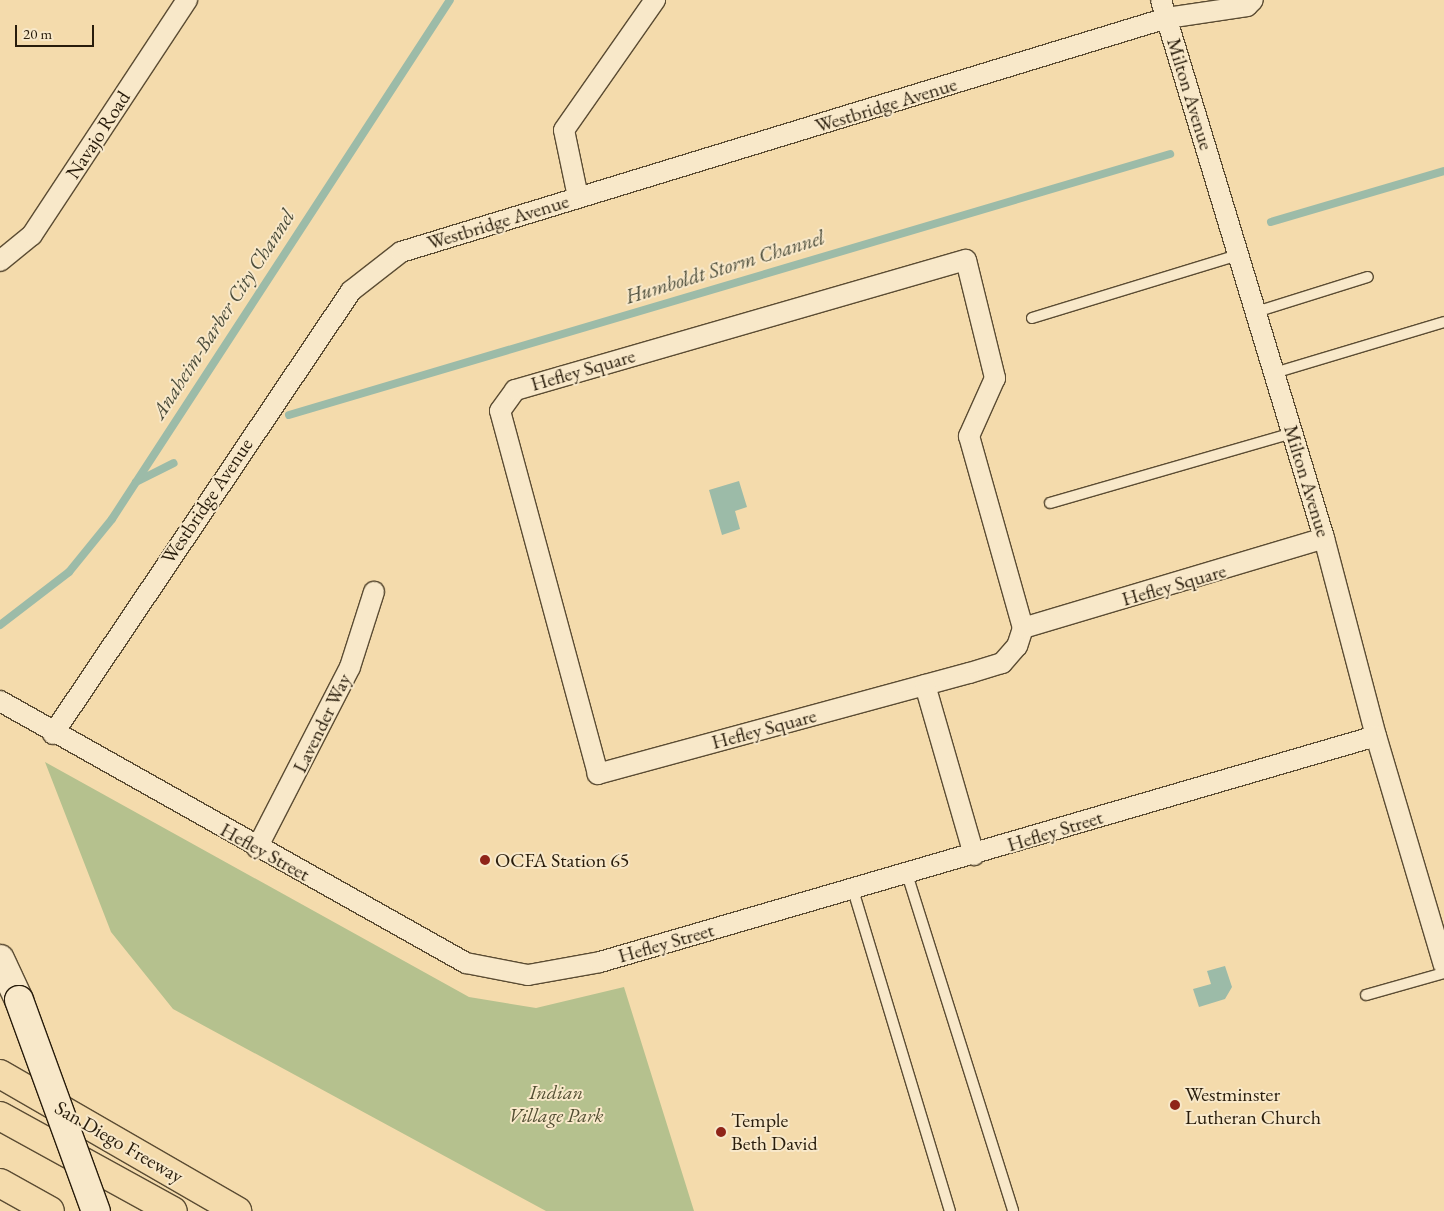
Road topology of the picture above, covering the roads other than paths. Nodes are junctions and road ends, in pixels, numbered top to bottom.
1 (186, 0) edge
2 (655, 0) edge
3 (1190, 0) edge
4 (1253, 0) edge
5 (1164, 9) edge
6 (578, 197) junction
7 (1238, 255) junction
8 (0, 261) edge
9 (1368, 277) dead end
10 (1256, 312) junction
11 (1032, 318) dead end
12 (1444, 322) edge
13 (1274, 373) junction
14 (1292, 433) junction
15 (1050, 503) dead end
16 (1324, 538) junction
17 (374, 592) dead end
18 (1023, 628) junction
19 (925, 685) junction
20 (0, 701) edge
21 (53, 734) junction
22 (1376, 736) junction
23 (256, 848) junction
24 (974, 856) junction
25 (907, 874) junction
26 (853, 890) junction
27 (0, 959) edge
28 (1444, 965) edge
29 (1444, 973) edge
30 (1366, 995) dead end
31 (0, 1074) edge
32 (0, 1116) edge
33 (0, 1183) edge
34 (50, 1211) edge
35 (96, 1211) edge
36 (173, 1211) edge
37 (237, 1211) edge
38 (950, 1211) edge
39 (1013, 1211) edge

1 - 8 street, Navajo Road
2 - 6 street
3 - 5 street, Westbridge Avenue
4 - 5 street, Westbridge Avenue
5 - 6 street, Westbridge Avenue
5 - 7 street, Milton Avenue
6 - 21 street, Westbridge Avenue
7 - 10 street, Milton Avenue
7 - 11 lane
9 - 10 lane
10 - 13 street, Milton Avenue
12 - 13 lane
13 - 14 street, Milton Avenue
14 - 15 lane
14 - 16 street, Milton Avenue
16 - 18 street, Hefley Square
16 - 22 street, Milton Avenue
17 - 23 street, Lavender Way
18 - 19 street, Hefley Square
18 - 19 street, Hefley Square
19 - 24 street
20 - 21 street, Hefley Street
21 - 23 street, Hefley Street
22 - 24 street, Hefley Street
22 - 28 street, Milton Avenue
23 - 26 street, Hefley Street
24 - 25 street, Hefley Street
25 - 26 street, Hefley Street
25 - 39 lane
26 - 38 lane
27 - 35 main road, bridge
29 - 30 lane
31 - 37 highway, San Diego Freeway
32 - 36 highway
33 - 34 highway

